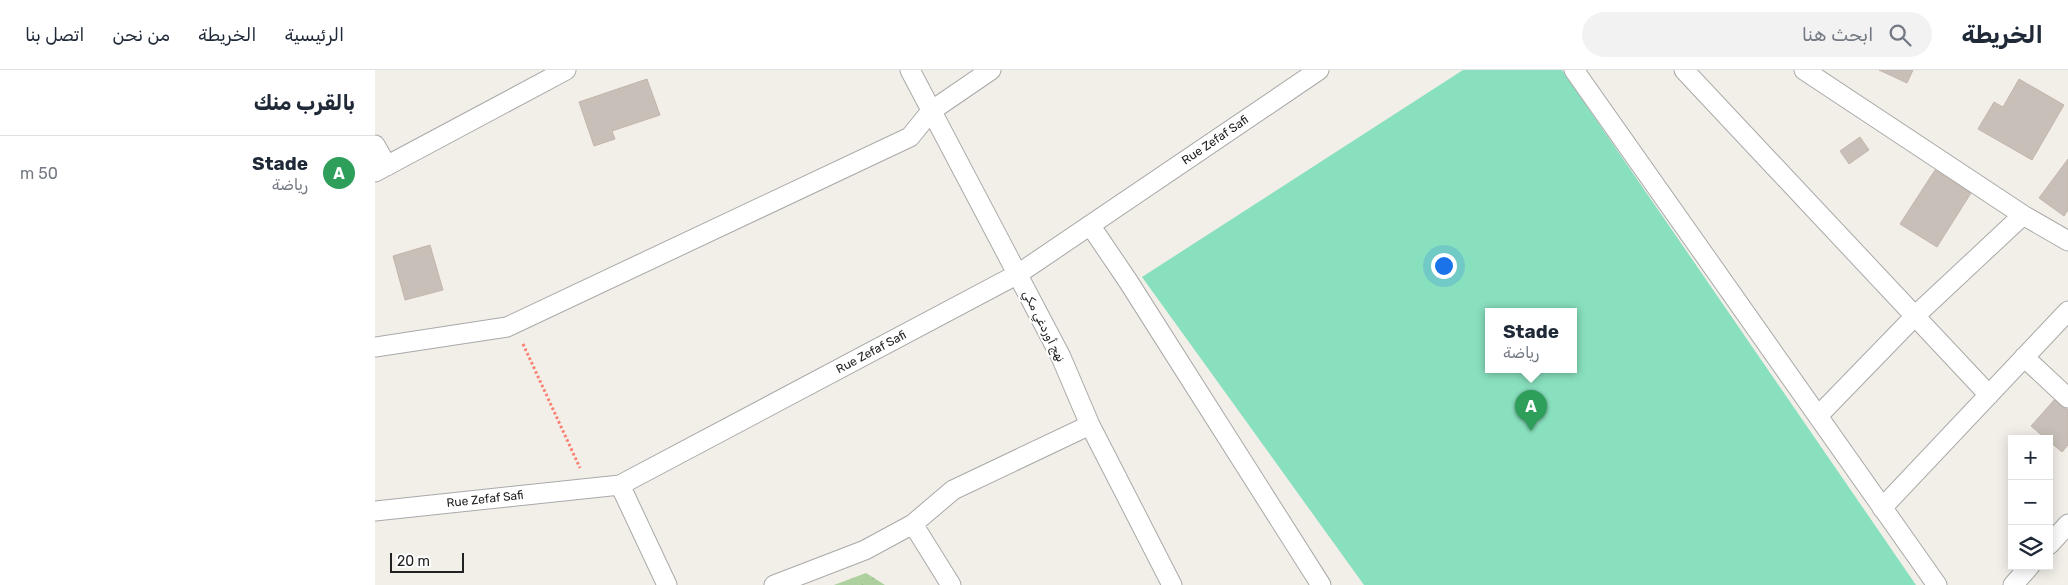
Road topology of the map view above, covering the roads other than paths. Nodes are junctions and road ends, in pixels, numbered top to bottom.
1 (566, 70) edge
2 (910, 70) edge
3 (991, 70) edge
4 (1319, 70) edge
5 (1574, 70) edge
6 (1684, 70) edge
7 (1804, 70) edge
8 (931, 111) junction
9 (375, 145) edge
10 (381, 169) edge
11 (2023, 215) junction
12 (1090, 225) junction
13 (2068, 241) edge
14 (1018, 274) junction
15 (2068, 311) edge
16 (1916, 317) junction
17 (375, 347) edge
18 (2024, 357) junction
19 (1989, 395) junction
20 (2068, 398) edge
21 (1818, 416) junction
22 (1090, 424) junction
23 (620, 485) junction
24 (1882, 508) junction
25 (375, 511) edge
26 (913, 524) junction
27 (2068, 524) edge
28 (2053, 541) edge
29 (2026, 570) edge
30 (667, 585) edge
31 (774, 585) edge
32 (951, 585) edge
33 (1172, 585) edge
34 (1321, 585) edge
35 (1937, 585) edge
36 (2013, 585) edge

1 - 10 street
2 - 8 street, نهج أوردغي مكي
3 - 8 street
4 - 12 street, Rue Zefaf Safi
5 - 21 street
6 - 16 street
7 - 11 street
8 - 14 street, نهج أوردغي مكي
8 - 17 street
9 - 10 street
11 - 13 street
11 - 16 street
12 - 14 street, Rue Zefaf Safi
12 - 34 street
14 - 22 street, نهج أوردغي مكي
14 - 23 street, Rue Zefaf Safi
15 - 18 street
16 - 19 street
16 - 21 street
18 - 19 street
18 - 20 street
19 - 24 street
21 - 24 street
22 - 26 street
22 - 33 street, نهج أوردغي مكي
23 - 25 street, Rue Zefaf Safi
23 - 30 street
24 - 35 street
26 - 31 street
26 - 32 street
27 - 28 street
29 - 36 street

